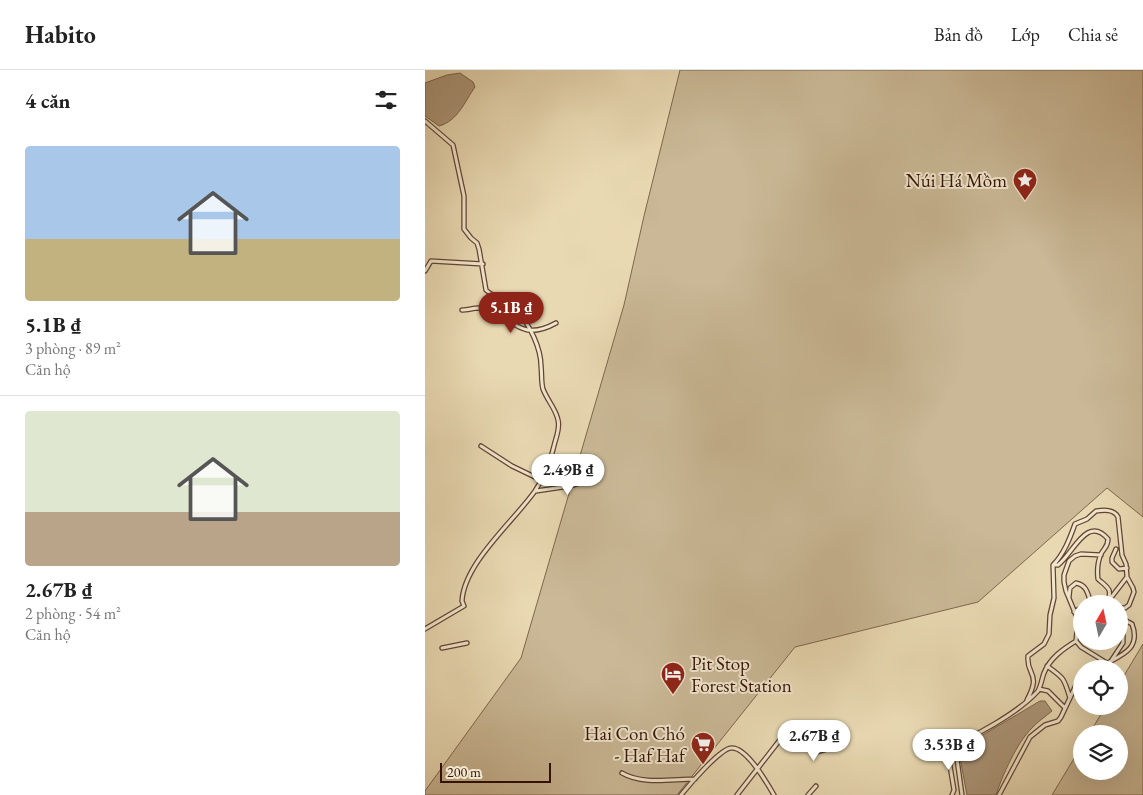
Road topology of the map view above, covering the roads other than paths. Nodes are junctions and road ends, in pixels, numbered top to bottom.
1 (425, 121) edge
2 (483, 264) junction
3 (425, 271) edge
4 (462, 310) dead end
5 (556, 323) dead end
6 (532, 332) junction
7 (481, 446) dead end
8 (596, 478) dead end
9 (541, 480) junction
10 (535, 491) junction
11 (1117, 549) dead end
12 (1101, 555) junction
13 (1053, 565) junction
14 (1127, 568) junction
15 (1127, 577) junction
16 (1088, 595) edge
17 (1110, 595) edge
18 (1115, 595) edge
19 (1069, 598) junction
20 (1128, 606) edge
21 (1073, 609) edge
22 (1128, 622) edge
23 (425, 628) edge
24 (467, 643) dead end
25 (1073, 643) edge
26 (442, 648) dead end
27 (1087, 650) edge
28 (1105, 660) edge
29 (1113, 660) edge
30 (1047, 666) junction
31 (1039, 689) junction
32 (1073, 694) edge
33 (1070, 699) junction
34 (1027, 700) junction
35 (1065, 708) junction
36 (839, 734) dead end
37 (955, 745) junction
38 (757, 769) junction
39 (622, 773) dead end
40 (695, 779) junction
41 (816, 786) dead end
42 (681, 795) edge
43 (737, 795) edge
44 (773, 795) edge
45 (808, 795) edge
46 (952, 795) edge
47 (962, 795) edge
48 (999, 795) edge

1 - 2 street
2 - 3 street
2 - 6 street
4 - 6 street
5 - 6 street
6 - 9 street
7 - 9 street
8 - 10 street
9 - 10 street
10 - 23 street
11 - 14 street
12 - 13 street
12 - 17 street
12 - 19 street
13 - 14 street
13 - 34 street
14 - 15 street
15 - 18 street
15 - 20 street
16 - 19 street
19 - 21 street
22 - 29 street
24 - 26 street
25 - 30 street
27 - 28 street
30 - 31 street
30 - 33 street
31 - 34 street
31 - 35 street
32 - 33 street
33 - 35 street
34 - 37 street
35 - 48 street
36 - 38 street
37 - 46 street
37 - 47 street
38 - 40 street
38 - 43 street
38 - 44 street
39 - 40 street
40 - 42 street
41 - 45 street

